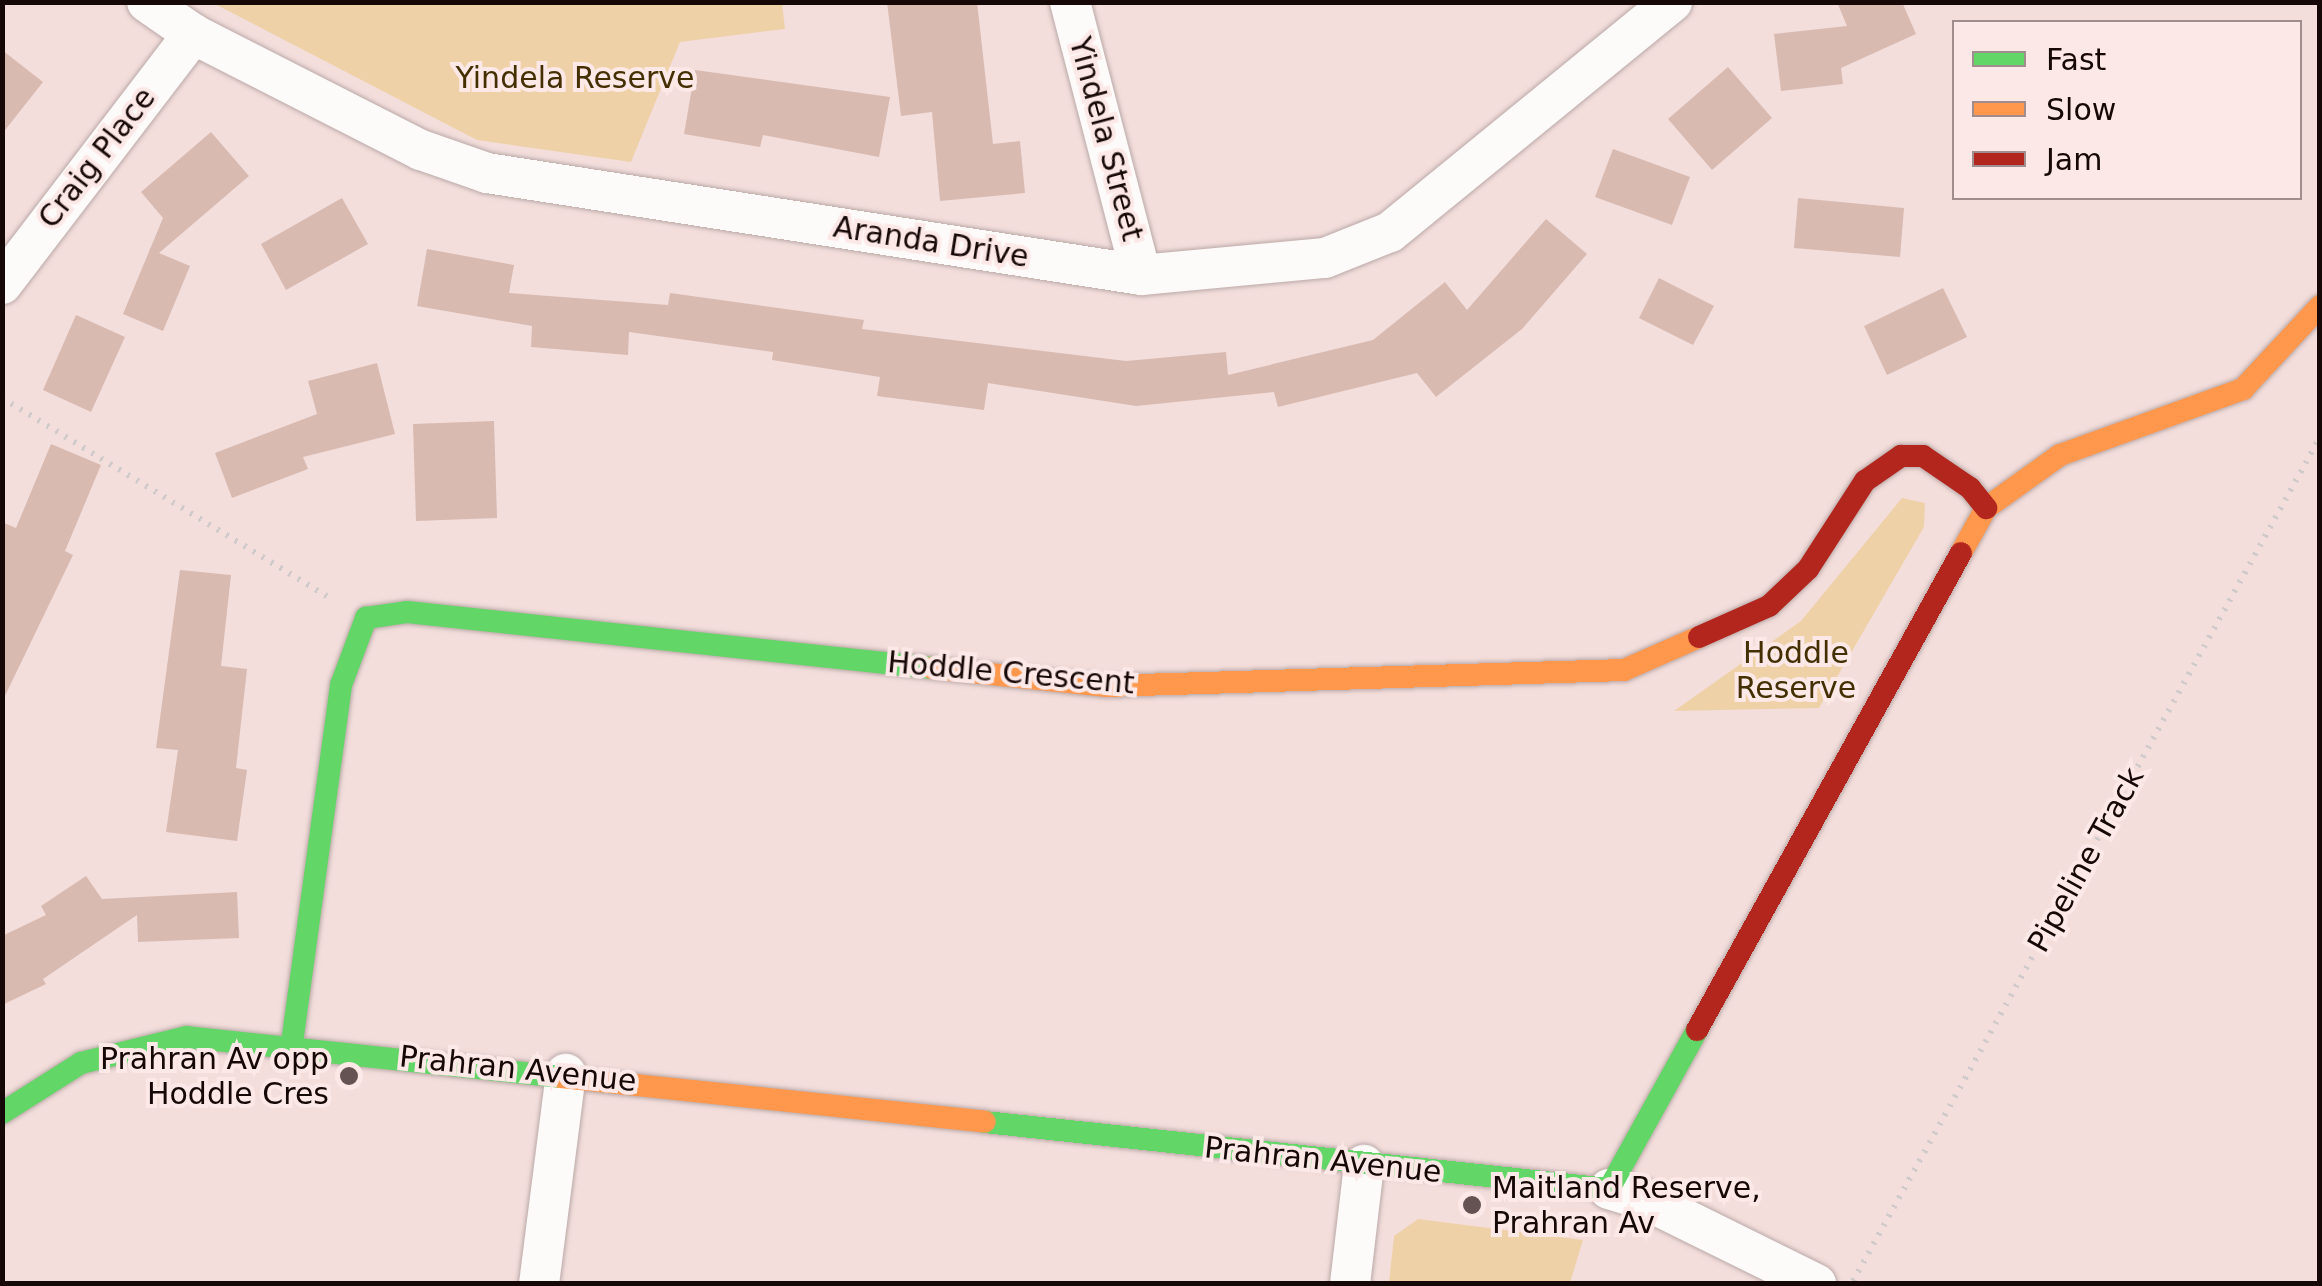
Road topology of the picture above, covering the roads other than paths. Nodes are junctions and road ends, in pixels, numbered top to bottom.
1 (147, 2) edge
2 (1070, 2) edge
3 (1672, 2) edge
4 (193, 34) junction
5 (1141, 275) junction
6 (2, 284) edge
7 (2320, 306) edge
8 (1986, 508) junction
9 (292, 1043) junction
10 (566, 1074) junction
11 (2, 1113) edge
12 (1364, 1165) junction
13 (1609, 1189) junction
14 (539, 1284) edge
15 (1350, 1284) edge
16 (1816, 1284) edge

1 - 4 street, Aranda Drive
2 - 5 street, Yindela Street
3 - 5 street, Aranda Drive
4 - 5 street, Aranda Drive
4 - 6 street, Craig Place
7 - 8 street
8 - 9 street, Hoddle Crescent
8 - 13 street
9 - 10 street, Prahran Avenue
9 - 11 street, Prahran Avenue
10 - 12 street, Prahran Avenue
10 - 14 street
12 - 13 street, Prahran Avenue
12 - 15 street
13 - 16 street

